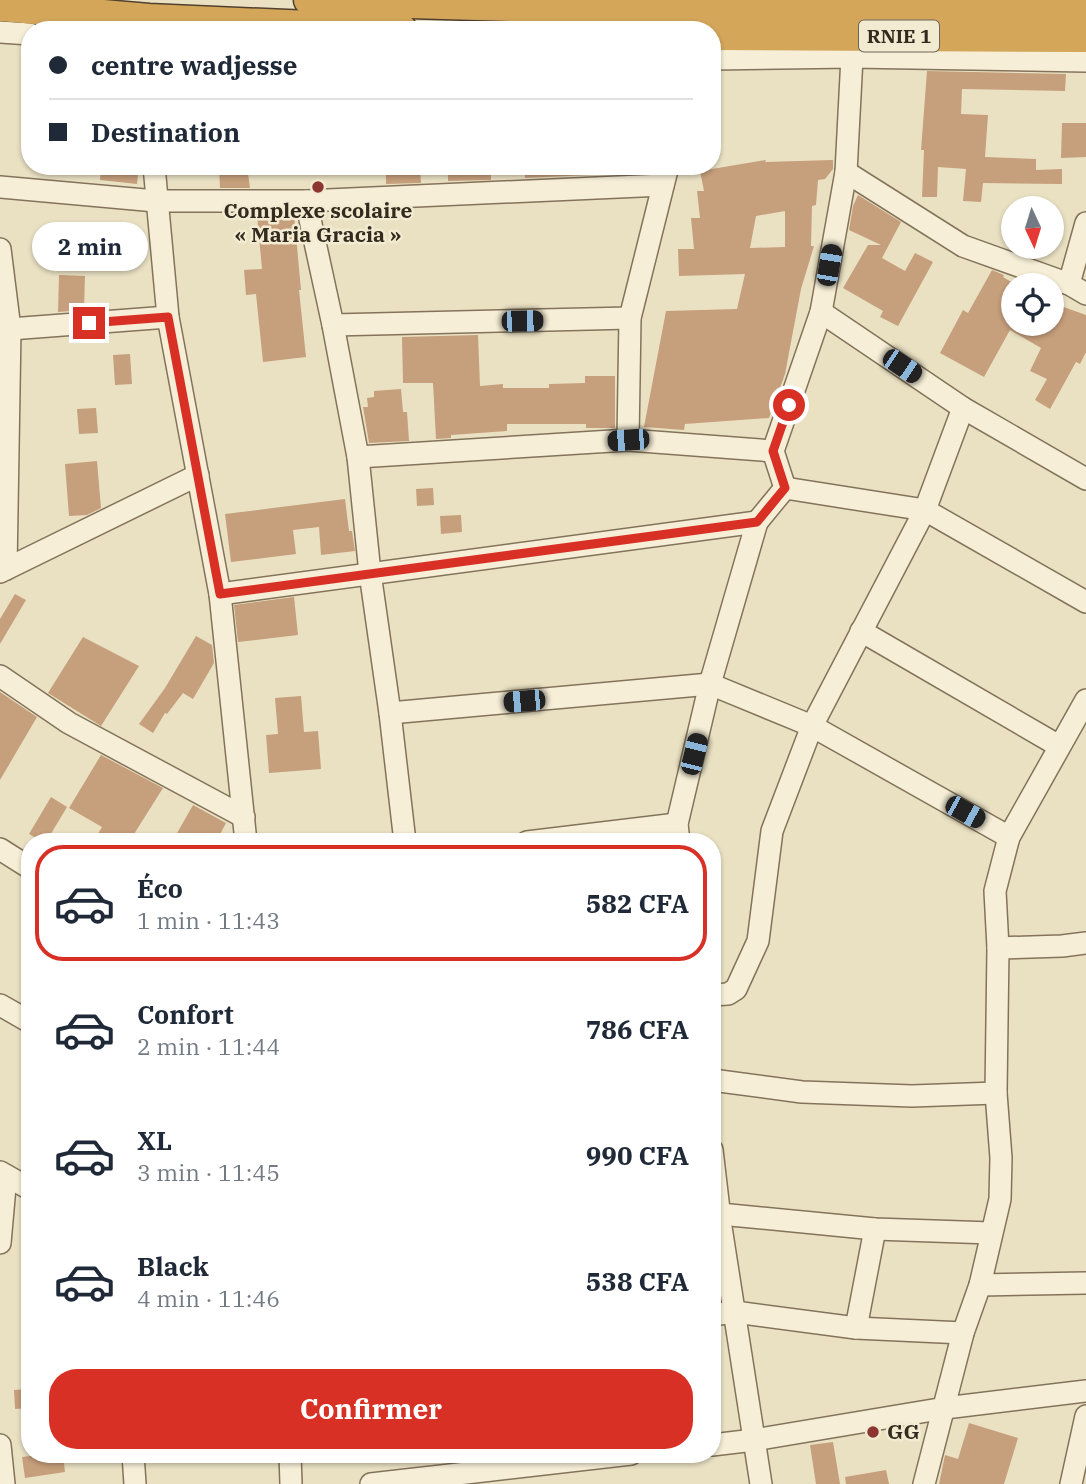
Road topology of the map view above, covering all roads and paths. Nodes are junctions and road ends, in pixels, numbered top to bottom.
1 (309, 0) edge
2 (0, 6) edge
3 (1086, 10) edge
4 (195, 21) edge
5 (0, 32) edge
6 (21, 33) edge
7 (721, 35) edge
8 (1086, 37) edge
9 (852, 57) junction
10 (721, 59) edge
11 (1086, 61) edge
12 (846, 172) junction
13 (155, 175) edge
14 (665, 176) edge
15 (0, 187) edge
16 (156, 201) junction
17 (306, 201) junction
18 (1086, 223) edge
19 (0, 249) edge
20 (1077, 289) edge
21 (821, 312) junction
22 (168, 317) junction
23 (629, 318) junction
24 (333, 325) junction
25 (10, 329) junction
26 (962, 408) junction
27 (628, 440) junction
28 (773, 451) junction
29 (358, 457) junction
30 (4, 474) edge
31 (198, 475) junction
32 (1086, 479) edge
33 (785, 488) junction
34 (925, 510) junction
35 (757, 522) junction
36 (3, 571) edge
37 (370, 573) junction
38 (220, 594) junction
39 (1086, 602) edge
40 (861, 631) junction
41 (0, 676) edge
42 (710, 684) junction
43 (1086, 700) edge
44 (390, 713) junction
45 (813, 726) junction
46 (1059, 746) junction
47 (244, 817) junction
48 (245, 833) edge
49 (404, 833) edge
50 (678, 833) edge
51 (1009, 837) junction
52 (0, 849) edge
53 (21, 862) edge
54 (1086, 943) edge
55 (998, 948) junction
56 (721, 994) edge
57 (0, 1005) edge
58 (21, 1017) edge
59 (721, 1081) edge
60 (996, 1093) junction
61 (3, 1174) edge
62 (21, 1184) edge
63 (721, 1223) edge
64 (875, 1229) junction
65 (990, 1233) junction
66 (721, 1239) edge
67 (0, 1243) edge
68 (1086, 1283) edge
69 (980, 1285) junction
70 (735, 1312) junction
71 (721, 1314) edge
72 (856, 1328) junction
73 (963, 1333) junction
74 (1086, 1391) edge
75 (945, 1408) junction
76 (1086, 1416) edge
77 (754, 1440) junction
78 (721, 1444) edge
79 (0, 1445) edge
80 (133, 1463) edge
81 (290, 1463) edge
82 (553, 1463) edge
83 (4, 1484) edge
84 (135, 1484) edge
85 (291, 1484) edge
86 (371, 1484) edge
87 (761, 1484) edge
88 (924, 1484) edge
89 (1071, 1484) edge

1 - 3 highway, RNIE 1
2 - 4 highway
5 - 6 street
7 - 8 highway, RNIE 1
9 - 10 street
9 - 11 street
9 - 12 street
12 - 20 street
12 - 21 street
13 - 16 street
14 - 17 street
14 - 23 street
15 - 16 street
16 - 17 street
16 - 22 street
17 - 24 street
18 - 20 street
19 - 25 street
21 - 26 street
21 - 28 street
22 - 25 street
22 - 31 street
23 - 24 street
23 - 27 street
24 - 29 street
25 - 30 street
26 - 32 street
26 - 34 street
27 - 28 street
27 - 29 street
28 - 33 street
29 - 37 street
30 - 36 street
31 - 36 street
31 - 38 street
33 - 34 street
33 - 35 street
34 - 39 street
34 - 40 street
35 - 37 street
35 - 42 street
37 - 38 street
37 - 44 street
38 - 47 street
40 - 45 street
40 - 46 street
41 - 47 street
42 - 44 street
42 - 45 street
42 - 50 street
43 - 46 street
44 - 49 street
45 - 51 street
45 - 56 street
46 - 51 street
47 - 48 street
51 - 55 street
52 - 53 street
54 - 55 street
55 - 60 street
57 - 58 street
59 - 60 street
60 - 65 street
61 - 62 street
61 - 67 street
63 - 64 street
64 - 65 street
64 - 72 street
65 - 69 street
66 - 70 street
68 - 69 street
69 - 73 street
70 - 71 street
70 - 72 street
70 - 77 street
72 - 73 street
73 - 75 street
74 - 75 street
75 - 77 street
75 - 88 street
76 - 89 street
77 - 78 street
77 - 87 street
79 - 83 street
80 - 84 street
81 - 85 street
82 - 86 street

